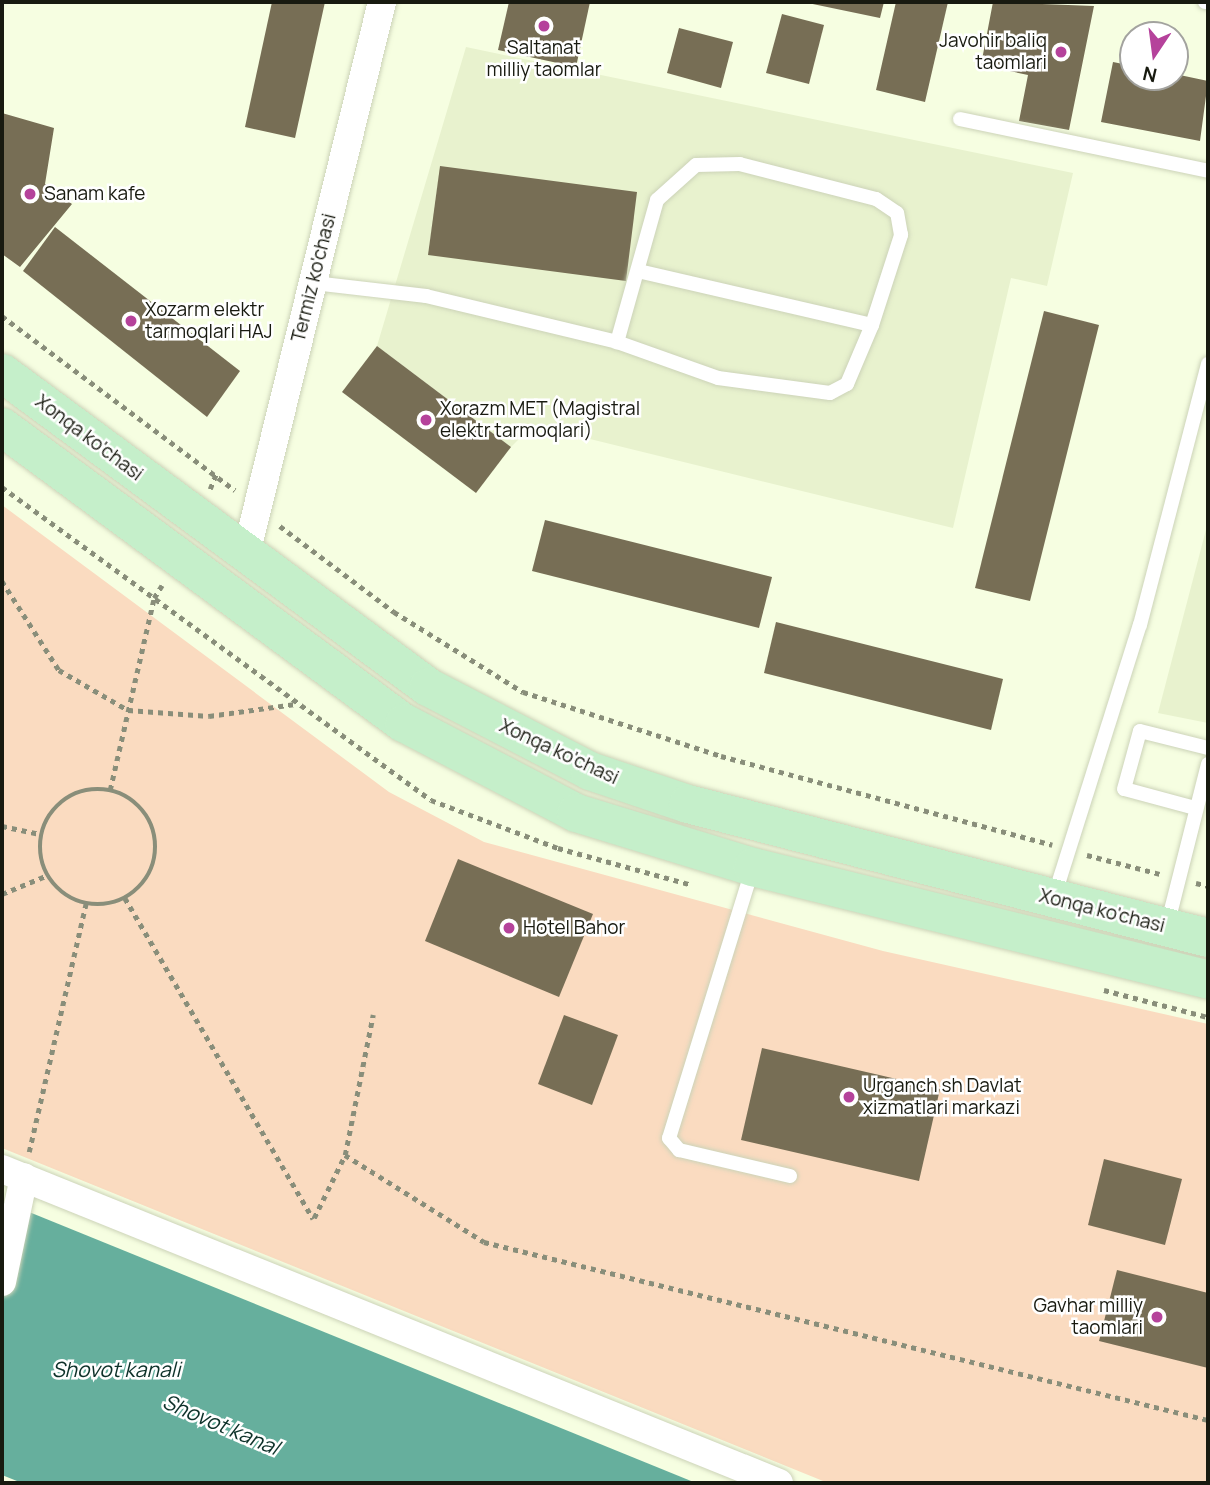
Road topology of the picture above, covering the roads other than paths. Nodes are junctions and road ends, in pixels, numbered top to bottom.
1 (382, 2) edge
2 (960, 119) dead end
3 (1208, 172) edge
4 (638, 271) junction
5 (314, 283) junction
6 (872, 325) junction
7 (617, 342) junction
8 (1208, 364) edge
9 (2, 373) edge
10 (2, 427) edge
11 (246, 554) junction
12 (1208, 748) edge
13 (1208, 764) edge
14 (1195, 808) junction
15 (753, 867) junction
16 (1053, 898) junction
17 (1187, 932) edge
18 (1192, 976) edge
19 (13, 1173) edge
20 (790, 1176) dead end
21 (2, 1282) edge
22 (779, 1483) edge

1 - 5 street, Termiz ko'chasi
2 - 3 lane
4 - 6 lane
4 - 6 lane
4 - 7 lane
5 - 7 lane
5 - 11 street, Termiz ko'chasi
6 - 7 lane
8 - 16 lane
9 - 11 main road, Xonqa ko'chasi
10 - 15 main road
11 - 16 main road, Xonqa ko'chasi
12 - 14 lane
13 - 14 lane
14 - 17 lane
15 - 18 main road
15 - 20 lane
16 - 17 main road, Xonqa ko'chasi
17 - 18 main road
19 - 21 street
19 - 22 street

